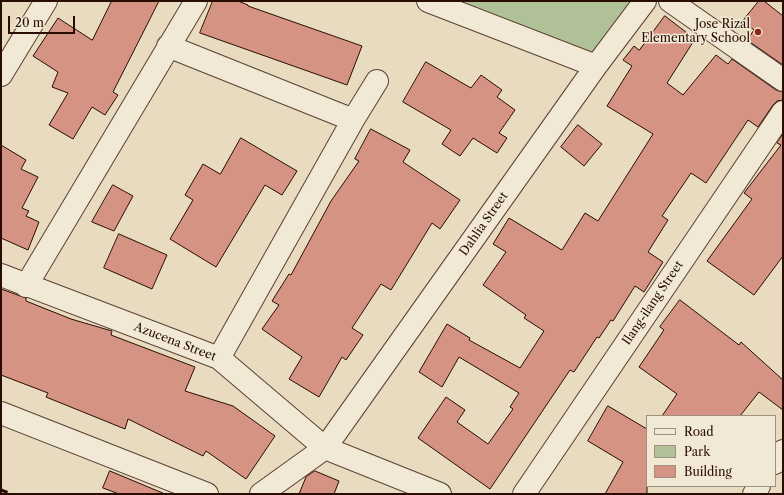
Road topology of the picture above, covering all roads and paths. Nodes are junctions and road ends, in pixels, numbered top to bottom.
1 (46, 1) edge
2 (196, 1) edge
3 (428, 1) edge
4 (645, 1) edge
5 (670, 1) edge
6 (168, 46) junction
7 (596, 66) junction
8 (1, 75) edge
9 (783, 80) edge
10 (377, 81) dead end
11 (783, 112) edge
12 (353, 120) junction
13 (1, 275) edge
14 (26, 286) junction
15 (219, 358) junction
16 (1, 413) edge
17 (326, 448) junction
18 (783, 451) edge
19 (776, 462) edge
20 (207, 494) edge
21 (261, 494) edge
22 (440, 494) edge
23 (524, 494) edge

1 - 8 street
2 - 6 street
3 - 7 street
4 - 7 street, Dahlia Street
5 - 9 street
6 - 12 street
6 - 14 street
7 - 17 street, Dahlia Street
10 - 12 street
11 - 23 street, Ilang-ilang Street
12 - 15 street
13 - 14 street, Azucena Street
14 - 15 street, Azucena Street
15 - 17 street, Azucena Street
16 - 20 street
17 - 21 street
17 - 22 street, Azucena Street
18 - 19 street

